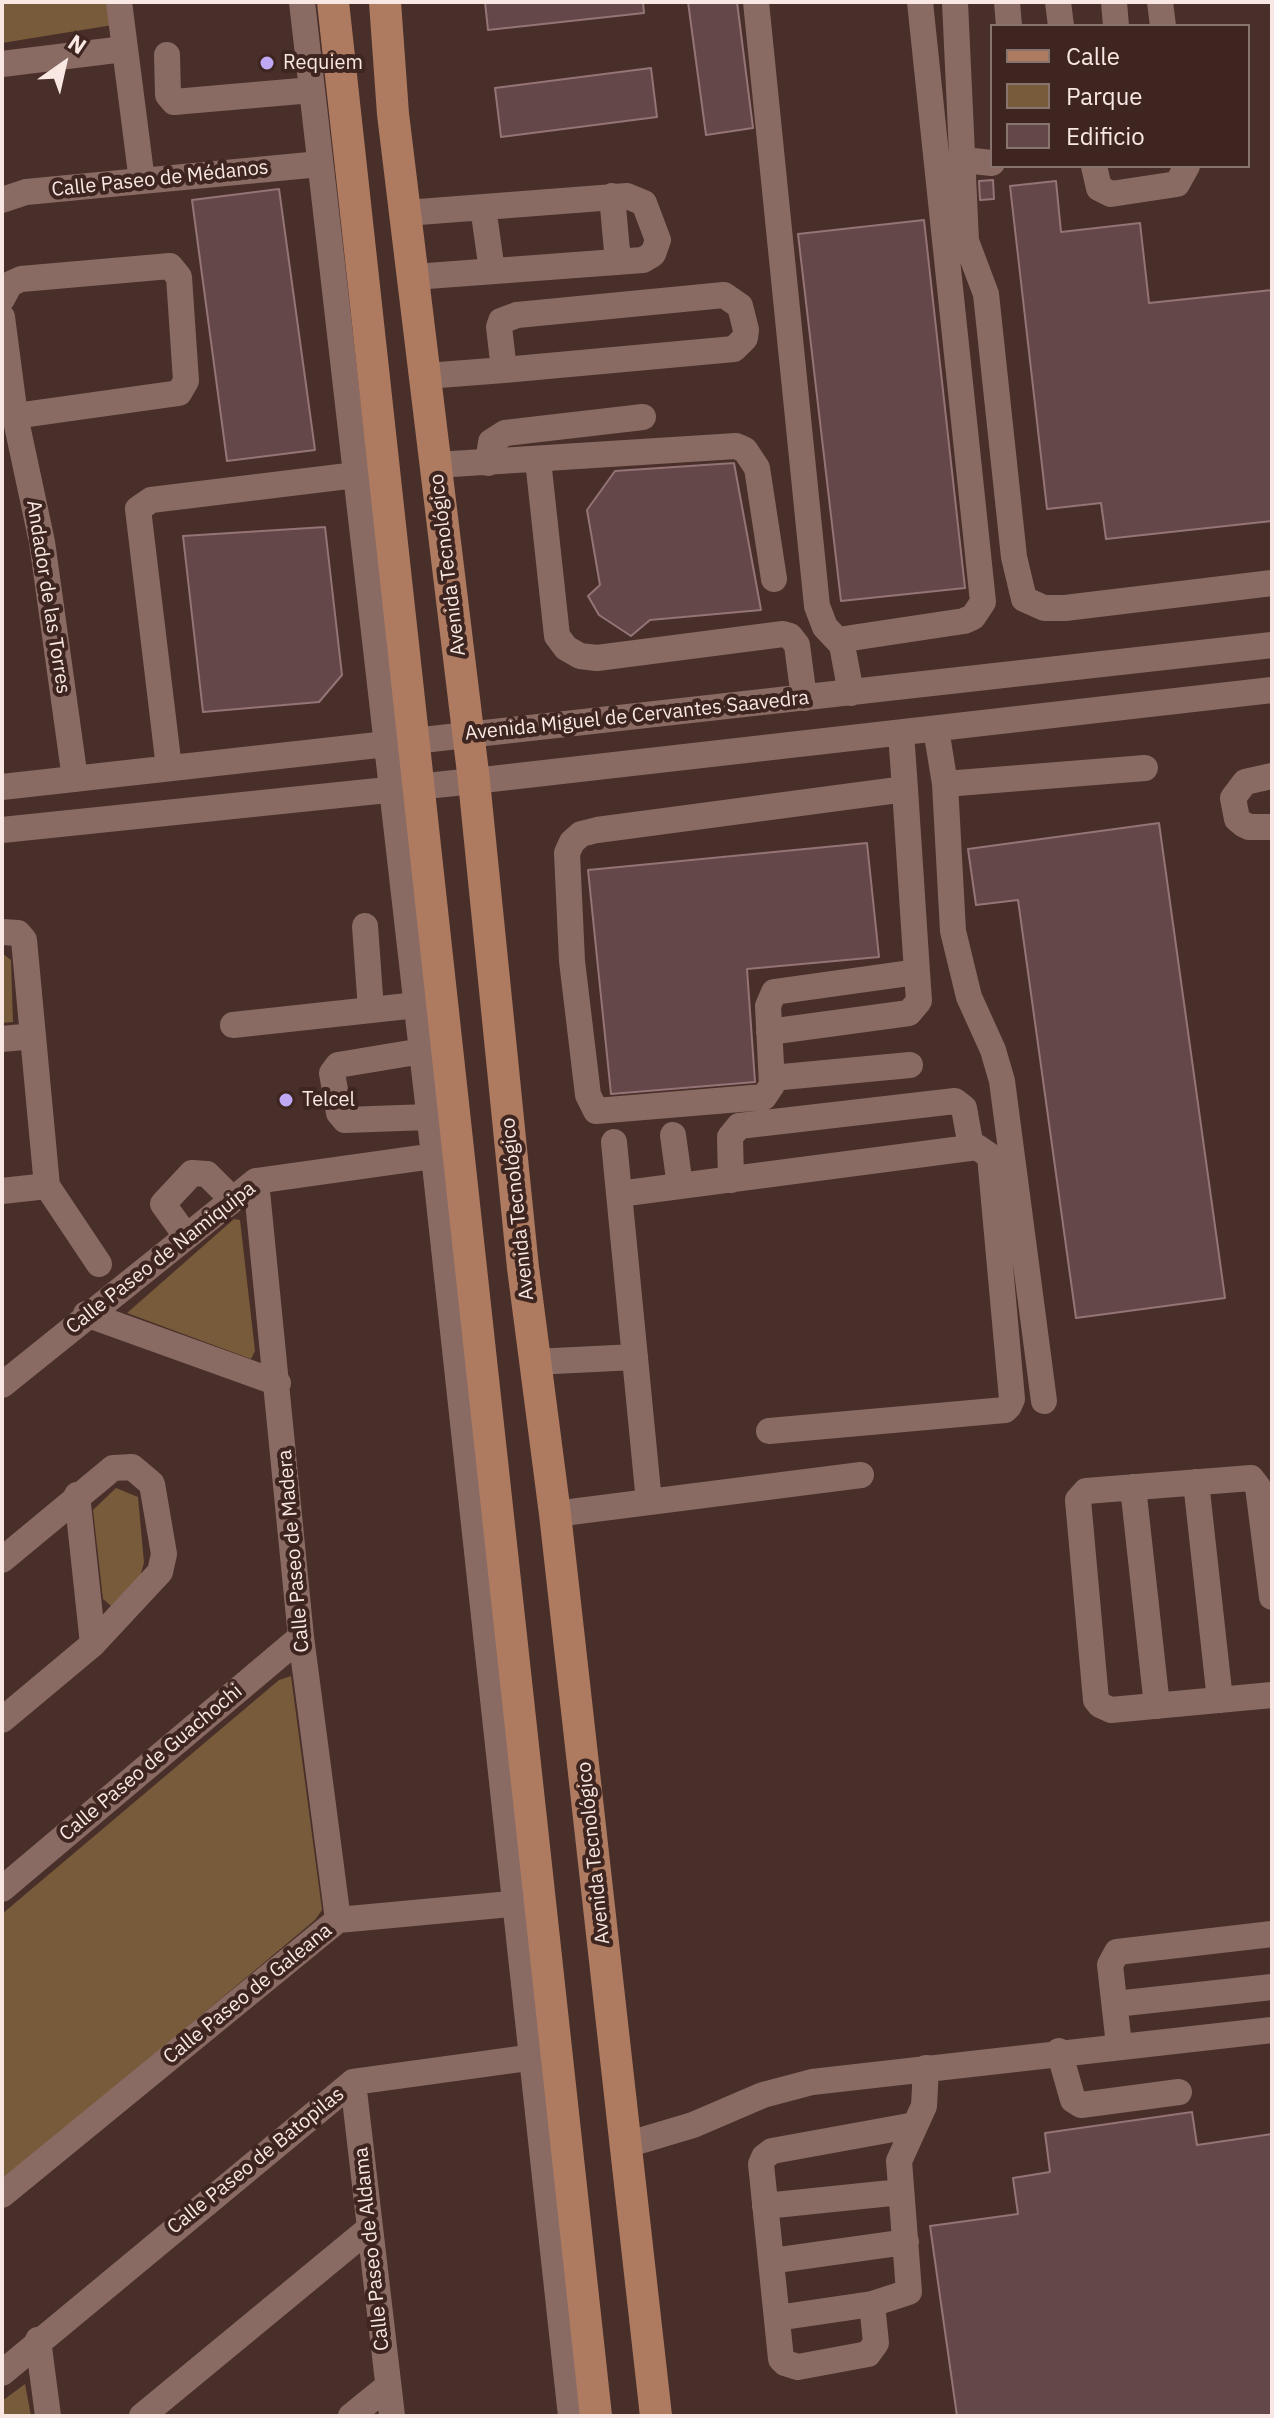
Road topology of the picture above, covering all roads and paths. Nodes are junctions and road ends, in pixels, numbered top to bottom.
1 (119, 2) edge
2 (302, 2) edge
3 (333, 2) edge
4 (385, 2) edge
5 (756, 2) edge
6 (920, 2) edge
7 (955, 2) edge
8 (1007, 2) edge
9 (1058, 2) edge
10 (1114, 2) edge
11 (1160, 2) edge
12 (1009, 24) edge
13 (1061, 24) edge
14 (1116, 24) edge
15 (1163, 24) edge
16 (124, 49) junction
17 (167, 55) dead end
18 (2, 64) edge
19 (312, 90) junction
20 (963, 160) junction
21 (990, 163) edge
22 (320, 164) junction
23 (1094, 168) edge
24 (1186, 168) edge
25 (142, 181) junction
26 (612, 196) junction
27 (2, 200) edge
28 (483, 207) junction
29 (406, 213) junction
30 (618, 262) junction
31 (492, 271) junction
32 (414, 277) junction
33 (2, 299) edge
34 (2, 317) edge
35 (504, 370) junction
36 (426, 376) junction
37 (15, 416) junction
38 (643, 417) dead end
39 (538, 460) junction
40 (488, 463) junction
41 (436, 465) junction
42 (356, 475) junction
43 (774, 579) dead end
44 (1272, 583) edge
45 (838, 640) junction
46 (1272, 645) edge
47 (1149, 660) junction
48 (1272, 690) edge
49 (851, 693) junction
50 (804, 698) junction
51 (1155, 704) junction
52 (554, 727) junction
53 (936, 729) junction
54 (901, 733) junction
55 (468, 734) junction
56 (398, 743) junction
57 (200, 765) junction
58 (169, 768) junction
59 (1145, 768) dead end
60 (561, 772) junction
61 (1272, 776) edge
62 (75, 779) junction
63 (474, 781) junction
64 (945, 784) junction
65 (2, 787) edge
66 (404, 788) junction
67 (905, 789) junction
68 (206, 809) junction
69 (1272, 827) edge
70 (2, 830) edge
71 (365, 926) dead end
72 (2, 932) edge
73 (917, 972) junction
74 (417, 1005) junction
75 (371, 1010) junction
76 (233, 1025) dead end
77 (769, 1032) junction
78 (33, 1036) junction
79 (2, 1039) edge
80 (422, 1051) junction
81 (910, 1065) dead end
82 (772, 1078) junction
83 (429, 1117) junction
84 (673, 1135) dead end
85 (614, 1142) dead end
86 (971, 1147) junction
87 (434, 1156) junction
88 (731, 1180) junction
89 (256, 1181) junction
90 (47, 1186) junction
91 (680, 1186) junction
92 (2, 1191) edge
93 (619, 1194) junction
94 (232, 1199) junction
95 (186, 1236) junction
96 (99, 1264) dead end
97 (86, 1314) junction
98 (635, 1357) junction
99 (534, 1362) junction
100 (278, 1383) junction
101 (2, 1385) edge
102 (1044, 1401) dead end
103 (769, 1431) dead end
104 (861, 1475) dead end
105 (1196, 1482) junction
106 (1133, 1487) junction
107 (77, 1495) junction
108 (649, 1502) junction
109 (555, 1514) junction
110 (2, 1560) edge
111 (1272, 1597) edge
112 (301, 1637) junction
113 (93, 1644) junction
114 (1272, 1695) edge
115 (1220, 1700) junction
116 (1157, 1706) junction
117 (2, 1720) edge
118 (2, 1889) edge
119 (527, 1903) junction
120 (338, 1920) junction
121 (1272, 1934) edge
122 (1272, 1987) edge
123 (1115, 2004) junction
124 (1272, 2030) edge
125 (1119, 2045) junction
126 (1059, 2051) junction
127 (545, 2056) junction
128 (926, 2068) junction
129 (353, 2082) junction
130 (1179, 2092) dead end
131 (915, 2125) junction
132 (626, 2145) junction
133 (901, 2192) junction
134 (2, 2195) edge
135 (765, 2206) junction
136 (370, 2228) junction
137 (906, 2242) junction
138 (771, 2261) junction
139 (872, 2304) junction
140 (777, 2318) junction
141 (38, 2340) junction
142 (2, 2373) edge
143 (388, 2386) junction
144 (660, 2410) edge
145 (48, 2416) edge
146 (142, 2416) edge
147 (351, 2416) edge
148 (392, 2416) edge
149 (571, 2416) edge
150 (596, 2416) edge

1 - 16 street
2 - 19 street
3 - 56 main road
4 - 29 main road, Avenida Tecnológico
5 - 45 street
6 - 45 street
7 - 20 street
8 - 12 street
9 - 13 street
10 - 14 street
11 - 15 street
16 - 18 street
16 - 25 street
17 - 19 street
19 - 22 street
20 - 21 street
20 - 44 street
22 - 25 street, Calle Paseo de Médanos
22 - 42 street
23 - 24 street
25 - 27 street, Calle Paseo de Médanos
26 - 28 street
26 - 30 street
26 - 30 street
28 - 29 street
28 - 31 street
29 - 32 main road, Avenida Tecnológico
30 - 31 street
31 - 32 street
32 - 36 main road, Avenida Tecnológico
33 - 37 street
34 - 37 street, Andador de las Torres
35 - 35 street
35 - 36 street
36 - 41 main road, Avenida Tecnológico
37 - 62 street, Andador de las Torres
38 - 40 street
39 - 40 street
39 - 43 street
39 - 50 street
40 - 41 street
41 - 55 main road, Avenida Tecnológico
42 - 56 street
42 - 58 street
45 - 49 street
46 - 47 street, Avenida Miguel de Cervantes Saavedra
47 - 49 street, Avenida Miguel de Cervantes Saavedra
47 - 51 street
48 - 51 street
49 - 50 street, Avenida Miguel de Cervantes Saavedra
50 - 52 street, Avenida Miguel de Cervantes Saavedra
51 - 53 street
52 - 55 street, Avenida Miguel de Cervantes Saavedra
52 - 60 street
53 - 54 street
53 - 64 street
54 - 60 street
54 - 67 street
55 - 56 street, Avenida Miguel de Cervantes Saavedra
55 - 63 main road, Avenida Tecnológico
56 - 57 street, Avenida Miguel de Cervantes Saavedra
56 - 66 main road
57 - 58 street, Avenida Miguel de Cervantes Saavedra
57 - 68 street
58 - 62 street, Avenida Miguel de Cervantes Saavedra
59 - 64 street
60 - 63 street
61 - 69 street
62 - 65 street, Avenida Miguel de Cervantes Saavedra
63 - 66 street
63 - 99 main road, Avenida Tecnológico
64 - 102 street
66 - 68 street
66 - 74 street
66 - 119 main road
67 - 73 street
67 - 82 street
68 - 70 street
71 - 75 street
72 - 78 street
73 - 77 street
73 - 77 street
74 - 75 street
74 - 80 street
75 - 76 street
77 - 82 street
78 - 79 street
78 - 90 street
80 - 83 street
80 - 83 street
81 - 82 street
83 - 87 street
84 - 91 street
85 - 93 street
86 - 88 street
86 - 88 street
86 - 103 street
87 - 89 street, Calle Paseo de Namiquipa
87 - 119 street
88 - 91 street
89 - 94 street, Calle Paseo de Namiquipa
89 - 100 street, Calle Paseo de Madera
90 - 92 street
90 - 96 street
91 - 93 street
93 - 98 street
94 - 95 street, Calle Paseo de Namiquipa
94 - 95 street
95 - 97 street, Calle Paseo de Namiquipa
97 - 100 street
97 - 101 street, Calle Paseo de Namiquipa
98 - 99 street
98 - 108 street
99 - 109 main road, Avenida Tecnológico
100 - 112 street, Calle Paseo de Madera
104 - 108 street
105 - 106 street
105 - 111 street
105 - 115 street
106 - 116 street
106 - 116 street
107 - 110 street
107 - 113 street
107 - 113 street
108 - 109 street
109 - 132 main road, Avenida Tecnológico
112 - 118 street, Calle Paseo de Guachochi
112 - 120 street, Calle Paseo de Madera
113 - 117 street
114 - 115 street
115 - 116 street
119 - 120 street, Calle Paseo de Galeana
119 - 127 main road
120 - 134 street, Calle Paseo de Galeana
121 - 123 street
122 - 123 street
123 - 125 street
124 - 125 street
125 - 126 street
126 - 128 street
126 - 130 street
127 - 129 street, Calle Paseo de Batopilas
127 - 149 street
127 - 150 main road
128 - 131 street
128 - 132 street
129 - 136 street, Calle Paseo de Aldama
129 - 141 street, Calle Paseo de Batopilas
131 - 133 street
131 - 135 street
132 - 144 main road, Avenida Tecnológico
133 - 135 street
133 - 137 street
135 - 138 street
136 - 143 street, Calle Paseo de Aldama
136 - 146 street
137 - 138 street
137 - 139 street
138 - 140 street
139 - 140 street
139 - 140 street
141 - 142 street, Calle Paseo de Batopilas
141 - 145 street
143 - 147 street
143 - 148 street, Calle Paseo de Aldama

